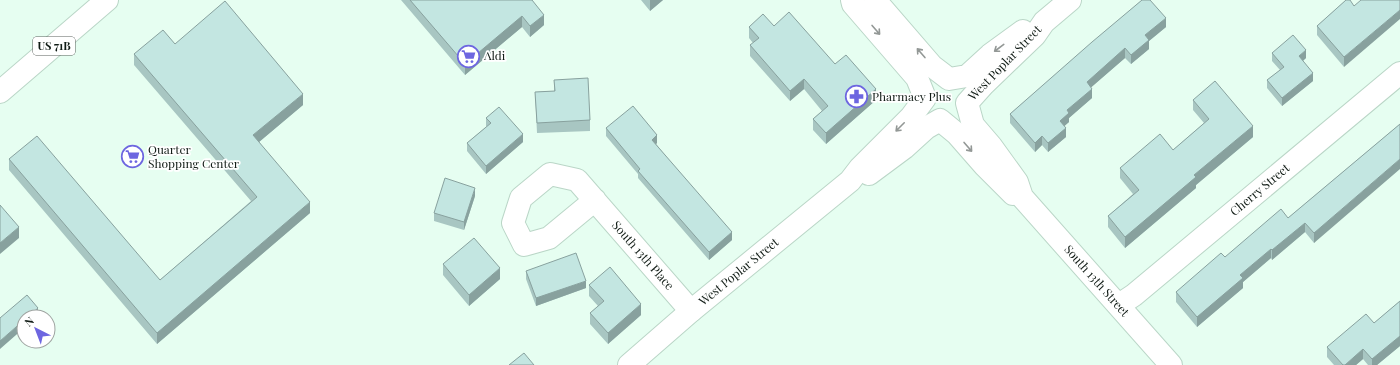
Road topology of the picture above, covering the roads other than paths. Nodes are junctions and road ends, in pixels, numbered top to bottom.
1 (107, 0) edge
2 (852, 0) edge
3 (875, 0) edge
4 (1070, 0) edge
5 (1044, 22) junction
6 (1400, 73) edge
7 (949, 79) junction
8 (0, 92) edge
9 (925, 98) junction
10 (967, 103) junction
11 (940, 120) junction
12 (850, 181) junction
13 (1022, 197) junction
14 (595, 200) dead end
15 (1119, 305) junction
16 (691, 311) junction
17 (629, 365) edge
18 (1171, 365) edge

1 - 8 street, US 71B
2 -> 9 street
7 -> 3 street
4 - 5 street, West Poplar Street
5 -> 7 street, West Poplar Street
5 - 10 street, West Poplar Street
6 - 15 street, Cherry Street
7 - 9 street
7 - 10 street
9 - 11 street
9 -> 12 street, West Poplar Street
10 - 11 street
10 - 13 street, South 13th Street
11 - 12 street, West Poplar Street
11 -> 13 street, South 13th Street
12 - 16 street, West Poplar Street
13 - 15 street, South 13th Street
14 - 16 street, South 13th Place
15 - 18 street, South 13th Street
16 - 17 street, West Poplar Street

